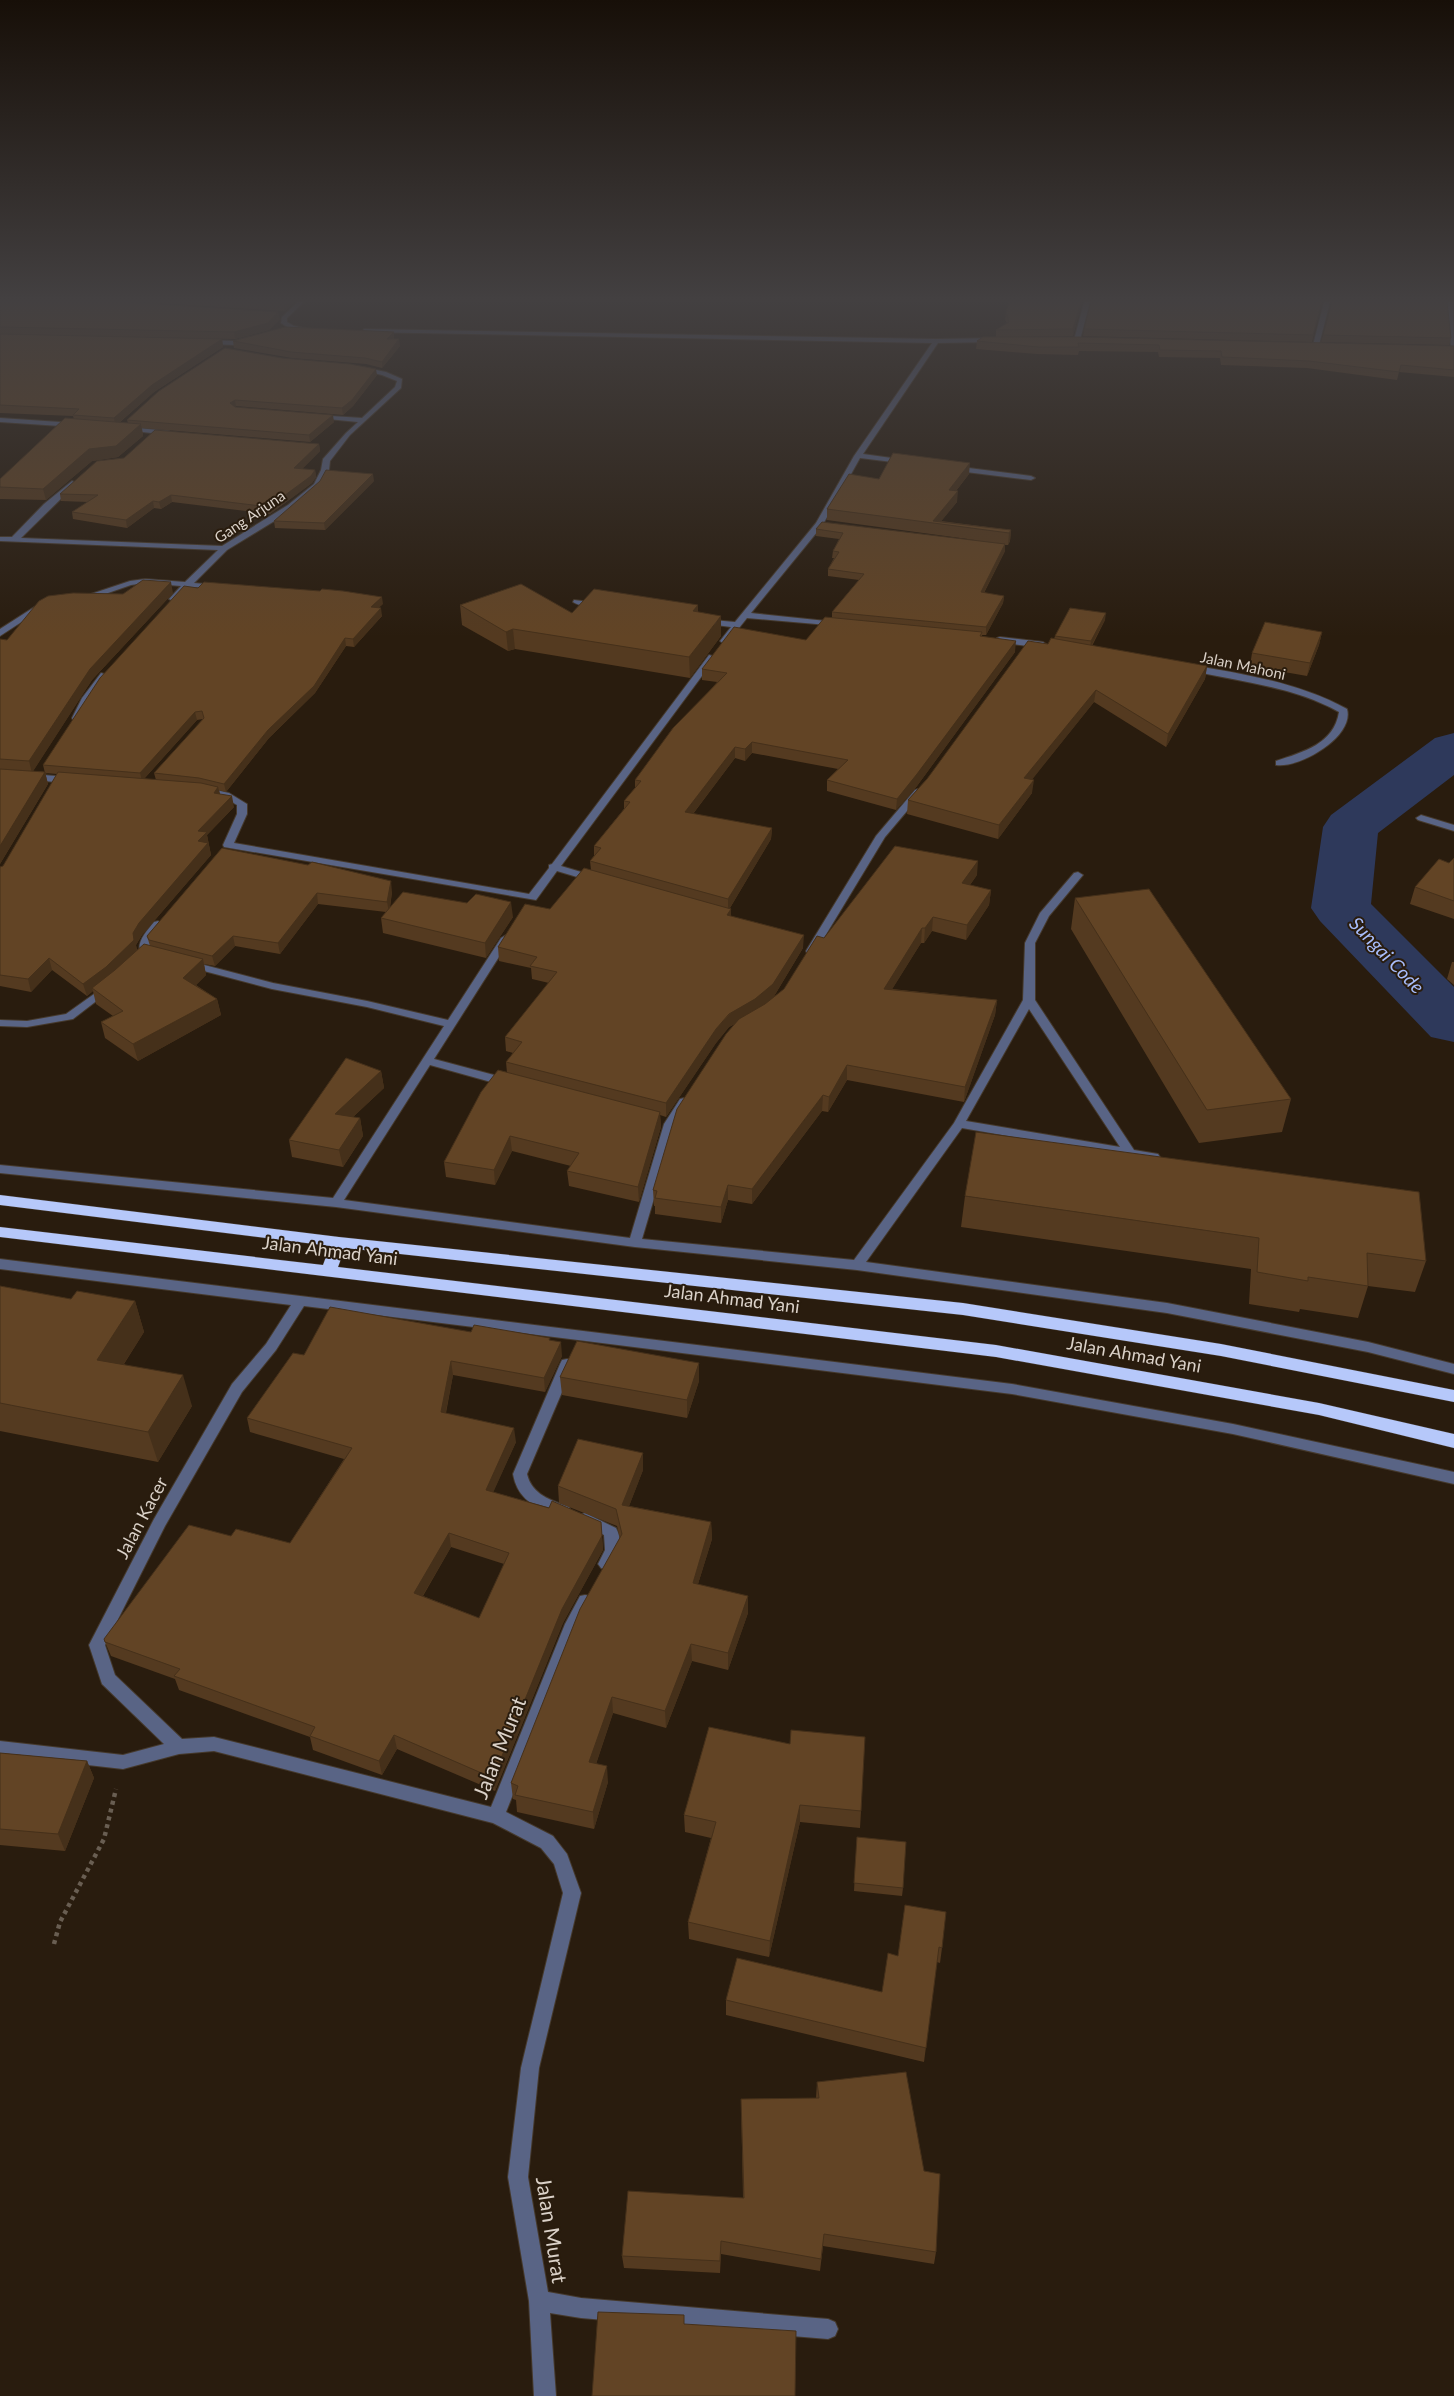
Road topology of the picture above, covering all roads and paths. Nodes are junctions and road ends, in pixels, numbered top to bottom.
1 (370, 414) edge
2 (887, 414) edge
3 (314, 416) edge
4 (0, 420) edge
5 (363, 420) junction
6 (125, 423) edge
7 (79, 426) edge
8 (155, 432) junction
9 (174, 434) edge
10 (148, 438) edge
11 (326, 448) dead end
12 (336, 448) junction
13 (858, 456) junction
14 (916, 463) edge
15 (944, 467) edge
16 (79, 477) edge
17 (1030, 478) dead end
18 (0, 539) edge
19 (15, 539) junction
20 (224, 548) junction
21 (188, 584) junction
22 (223, 587) edge
23 (80, 598) edge
24 (54, 602) edge
25 (577, 602) dead end
26 (169, 604) edge
27 (605, 606) edge
28 (744, 615) junction
29 (699, 620) edge
30 (736, 625) junction
31 (842, 625) edge
32 (0, 633) edge
33 (989, 639) edge
34 (1056, 648) edge
35 (1179, 666) edge
36 (110, 669) edge
37 (69, 728) edge
38 (1279, 762) dead end
39 (42, 769) edge
40 (0, 775) edge
41 (36, 777) junction
42 (76, 780) edge
43 (926, 782) edge
44 (195, 790) edge
45 (1421, 818) dead end
46 (1454, 828) edge
47 (553, 867) junction
48 (1078, 875) dead end
49 (601, 880) edge
50 (165, 916) edge
51 (512, 929) edge
52 (807, 956) edge
53 (146, 957) edge
54 (182, 963) edge
55 (120, 977) edge
56 (1029, 1000) junction
57 (0, 1023) edge
58 (450, 1024) junction
59 (427, 1061) junction
60 (520, 1086) edge
61 (691, 1091) edge
62 (959, 1124) junction
63 (1129, 1152) junction
64 (1166, 1159) edge
65 (0, 1169) edge
66 (0, 1200) edge
67 (336, 1203) junction
68 (0, 1232) edge
69 (339, 1242) junction
70 (635, 1243) junction
71 (0, 1264) edge
72 (857, 1265) junction
73 (329, 1271) junction
74 (300, 1300) junction
75 (580, 1337) junction
76 (1454, 1369) edge
77 (1454, 1396) edge
78 (1454, 1441) edge
79 (1454, 1478) edge
80 (0, 1748) edge
81 (179, 1748) junction
82 (122, 1762) junction
83 (496, 1816) junction
84 (54, 1944) dead end
85 (539, 2301) junction
86 (828, 2329) dead end
87 (545, 2396) edge

1 - 5 street, Gang Arjuna
2 - 13 street
3 - 5 street
4 - 7 street
5 - 12 street, Gang Arjuna
6 - 8 street
8 - 9 street
8 - 10 street
11 - 12 street
12 - 20 street, Gang Arjuna
13 - 14 street
13 - 28 street
15 - 17 street
16 - 19 street
18 - 19 street
19 - 20 street
20 - 21 street, Gang Arjuna
21 - 22 street
21 - 23 street
21 - 26 street, Gang Arjuna
24 - 32 street
25 - 27 street
28 - 30 street
28 - 31 street
29 - 30 street
30 - 47 street
33 - 34 street
35 - 38 street, Jalan Mahoni
36 - 37 street
39 - 41 street
40 - 41 street
41 - 42 street
43 - 52 street
44 - 47 street
45 - 46 street
47 - 49 street
48 - 56 street
50 - 53 street
51 - 58 street
54 - 58 street
55 - 57 street
56 - 62 street
56 - 63 street
58 - 59 street
59 - 60 street
59 - 67 street
61 - 70 street
62 - 63 street
62 - 72 street
63 - 64 street
65 - 67 street
66 - 69 highway, Jalan Ahmad Yani
67 - 70 street
68 - 73 highway, Jalan Ahmad Yani
69 - 73 highway
69 - 77 highway, Jalan Ahmad Yani
70 - 72 street
71 - 74 street
72 - 76 street
73 - 78 highway, Jalan Ahmad Yani
74 - 75 street
74 - 81 street, Jalan Kacer
75 - 79 street
75 - 83 street, Jalan Murat
80 - 82 street
81 - 82 street
81 - 83 street
82 - 84 path
83 - 85 street, Jalan Murat
85 - 86 street
85 - 87 street, Jalan Murat

